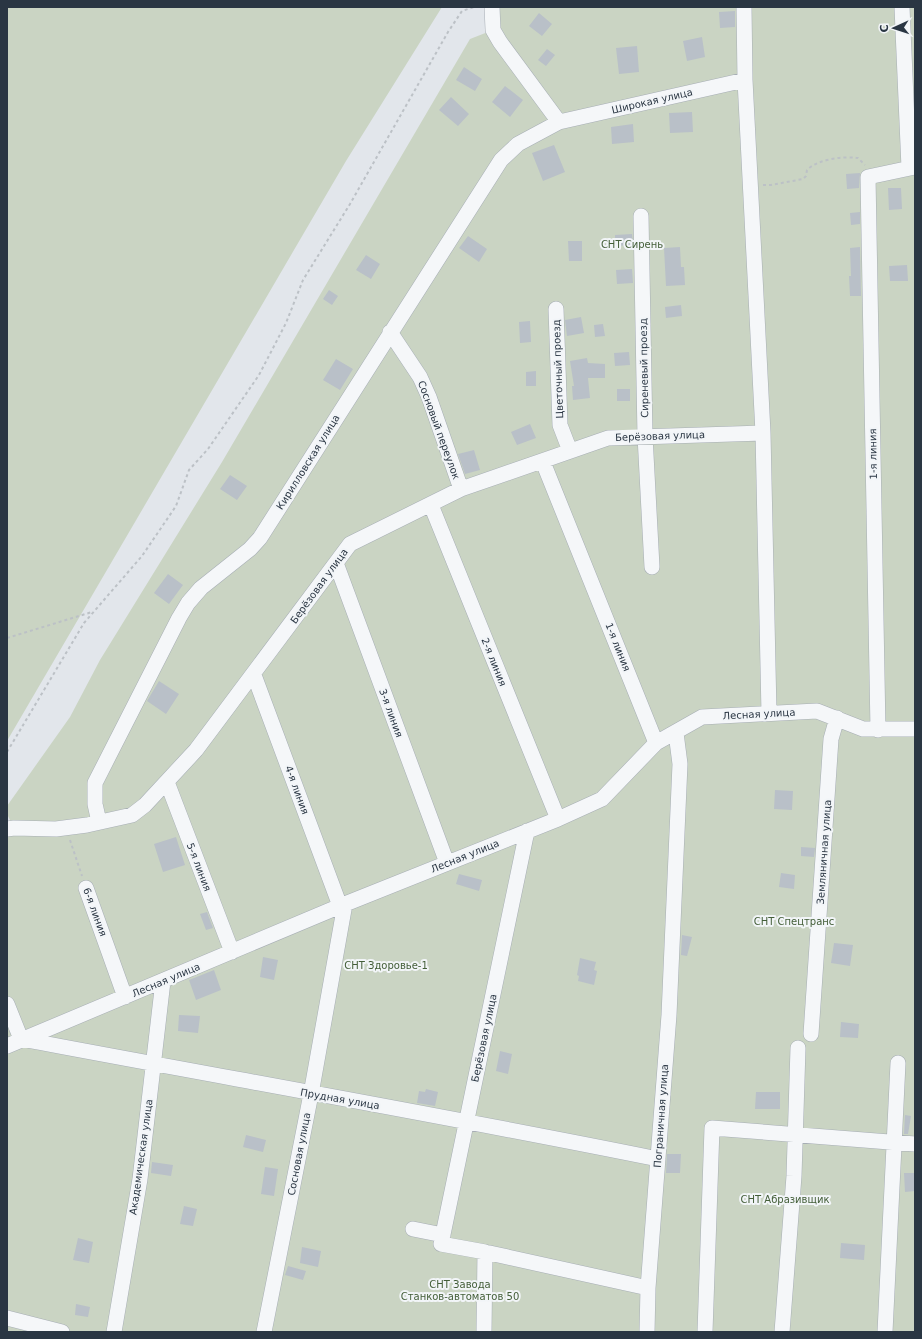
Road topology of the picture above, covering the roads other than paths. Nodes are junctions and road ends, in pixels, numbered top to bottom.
1 (492, 7) edge
2 (744, 7) edge
3 (902, 7) edge
4 (745, 80) junction
5 (559, 122) junction
6 (912, 167) edge
7 (641, 216) dead end
8 (556, 309) dead end
9 (390, 332) junction
10 (763, 433) junction
11 (645, 436) junction
12 (570, 451) junction
13 (543, 462) junction
14 (461, 489) junction
15 (431, 505) junction
16 (336, 563) junction
17 (652, 567) dead end
18 (254, 675) junction
19 (769, 713) junction
20 (836, 718) junction
21 (915, 729) edge
22 (878, 730) junction
23 (676, 734) junction
24 (656, 743) junction
25 (166, 782) junction
26 (558, 819) junction
27 (99, 822) junction
28 (10, 828) edge
29 (527, 831) junction
30 (447, 863) junction
31 (86, 888) road end
32 (342, 905) junction
33 (232, 952) junction
34 (163, 981) junction
35 (125, 997) junction
36 (7, 1004) edge
37 (811, 1034) dead end
38 (13, 1043) edge
39 (798, 1048) dead end
40 (7, 1060) edge
41 (898, 1063) dead end
42 (153, 1064) junction
43 (311, 1094) junction
44 (466, 1121) junction
45 (794, 1136) junction
46 (894, 1143) junction
47 (915, 1144) edge
48 (658, 1159) junction
49 (414, 1229) dead end
50 (442, 1239) junction
51 (485, 1252) junction
52 (648, 1288) junction
53 (7, 1318) edge
54 (62, 1332) edge
55 (114, 1332) edge
56 (264, 1332) edge
57 (484, 1332) edge
58 (647, 1332) edge
59 (705, 1332) edge
60 (782, 1332) edge
61 (886, 1332) edge

1 - 5 street
2 - 4 street
3 - 6 street
4 - 5 street, Широкая улица
4 - 10 street
5 - 9 street, Кирилловская улица
6 - 22 street, 1-я линия
7 - 11 street, Сиреневый проезд
8 - 12 street, Цветочный проезд
9 - 14 street, Сосновый переулок
9 - 27 street, Кирилловская улица
10 - 11 street, Берёзовая улица
10 - 19 street
11 - 12 street, Берёзовая улица
11 - 17 street, Сиреневый проезд
12 - 13 street, Берёзовая улица
13 - 14 street, Берёзовая улица
13 - 24 street, 1-я линия
14 - 15 street, Берёзовая улица
15 - 16 street, Берёзовая улица
15 - 26 street, 2-я линия
16 - 18 street, Берёзовая улица
16 - 30 street, 3-я линия
18 - 25 street, Берёзовая улица
18 - 32 street, 4-я линия
19 - 20 street, Лесная улица
19 - 23 street, Лесная улица
20 - 22 street, Лесная улица
20 - 37 street, Земляничная улица
21 - 22 street, Лесная улица
23 - 24 street, Лесная улица
23 - 48 street, Пограничная улица
24 - 26 street, Лесная улица
25 - 27 street, Берёзовая улица
25 - 33 street, 5-я линия
26 - 29 street, Лесная улица
27 - 28 street, Берёзовая улица
29 - 30 street, Лесная улица
29 - 44 street, Берёзовая улица
30 - 32 street, Лесная улица
31 - 35 street, 6-я линия
32 - 33 street, Лесная улица
32 - 43 street, Сосновая улица
33 - 34 street, Лесная улица
34 - 35 street, Лесная улица
34 - 42 street, Академическая улица
35 - 38 street, Лесная улица
36 - 38 street
38 - 40 street
38 - 42 street, Прудная улица
39 - 45 street
41 - 46 street
42 - 43 street, Прудная улица
42 - 55 street, Академическая улица
43 - 44 street, Прудная улица
43 - 56 street, Сосновая улица
44 - 48 street, Прудная улица
44 - 50 street, Берёзовая улица
45 - 46 street
45 - 59 street
45 - 60 street
46 - 47 street
46 - 61 street
48 - 52 street, Пограничная улица
49 - 50 street
50 - 51 street
51 - 52 street
51 - 57 street
52 - 58 street, Пограничная улица
53 - 54 street

